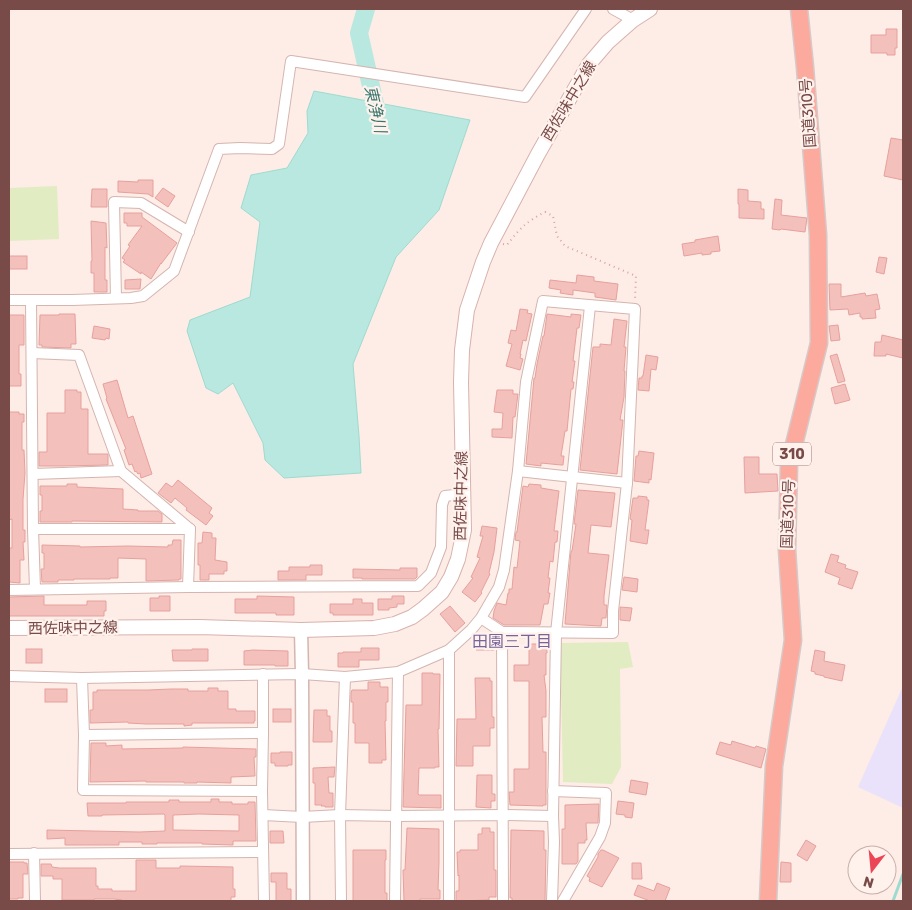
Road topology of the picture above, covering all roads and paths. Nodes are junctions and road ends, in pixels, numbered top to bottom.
1 (586, 9) edge
2 (614, 9) edge
3 (650, 9) edge
4 (799, 9) edge
5 (633, 20) junction
6 (189, 232) junction
7 (491, 243) junction
8 (116, 298) junction
9 (9, 300) edge
10 (31, 300) junction
11 (590, 306) junction
12 (635, 309) junction
13 (32, 353) junction
14 (121, 471) junction
15 (518, 471) junction
16 (33, 474) junction
17 (572, 478) junction
18 (627, 483) junction
19 (463, 494) junction
20 (33, 529) junction
21 (190, 529) junction
22 (188, 587) junction
23 (35, 589) junction
24 (9, 590) edge
25 (481, 618) junction
26 (9, 628) edge
27 (301, 630) junction
28 (502, 632) junction
29 (556, 633) junction
30 (449, 650) junction
31 (398, 672) junction
32 (263, 674) junction
33 (302, 674) junction
34 (9, 676) edge
35 (345, 677) junction
36 (82, 678) junction
37 (263, 733) junction
38 (84, 735) junction
39 (262, 791) junction
40 (554, 791) junction
41 (263, 815) junction
42 (340, 815) junction
43 (503, 815) junction
44 (396, 816) junction
45 (450, 816) junction
46 (553, 816) junction
47 (302, 817) junction
48 (263, 852) junction
49 (34, 853) junction
50 (9, 854) edge
51 (35, 901) edge
52 (264, 901) edge
53 (302, 901) edge
54 (341, 901) edge
55 (395, 901) edge
56 (449, 901) edge
57 (503, 901) edge
58 (552, 901) edge
59 (563, 901) edge
60 (768, 901) edge

1 - 6 street
2 - 5 street
3 - 5 main road, 西佐味中之線
4 - 60 highway, 国道310号 / 310
5 - 7 main road, 西佐味中之線
6 - 8 street
6 - 8 street
7 - 12 path
7 - 19 main road, 西佐味中之線
8 - 10 street
9 - 10 street
10 - 13 street
11 - 12 street
11 - 15 street
11 - 17 street
12 - 18 street
13 - 14 street
13 - 16 street
14 - 16 street
14 - 21 street
15 - 17 street
15 - 25 street
16 - 20 street
17 - 18 street
17 - 29 street
18 - 29 street
19 - 22 street
19 - 27 main road, 西佐味中之線
20 - 21 street
20 - 23 street
21 - 22 street
22 - 23 street
23 - 24 street
25 - 28 street
25 - 30 street
26 - 27 main road, 西佐味中之線
27 - 33 street
28 - 29 street
28 - 43 street
29 - 40 street
30 - 31 street
30 - 45 street
31 - 35 street
31 - 44 street
32 - 33 street
32 - 36 street
32 - 37 street
33 - 35 street
33 - 47 street
34 - 36 street
35 - 42 street
36 - 38 street
37 - 38 street
37 - 39 street
38 - 39 street
39 - 41 street
40 - 46 street
40 - 59 street
41 - 47 street
41 - 48 street
42 - 44 street
42 - 47 street
42 - 54 street
43 - 45 street
43 - 46 street
43 - 57 street
44 - 45 street
44 - 55 street
45 - 56 street
46 - 58 street
47 - 53 street
48 - 49 street
48 - 52 street
49 - 50 street
49 - 51 street

